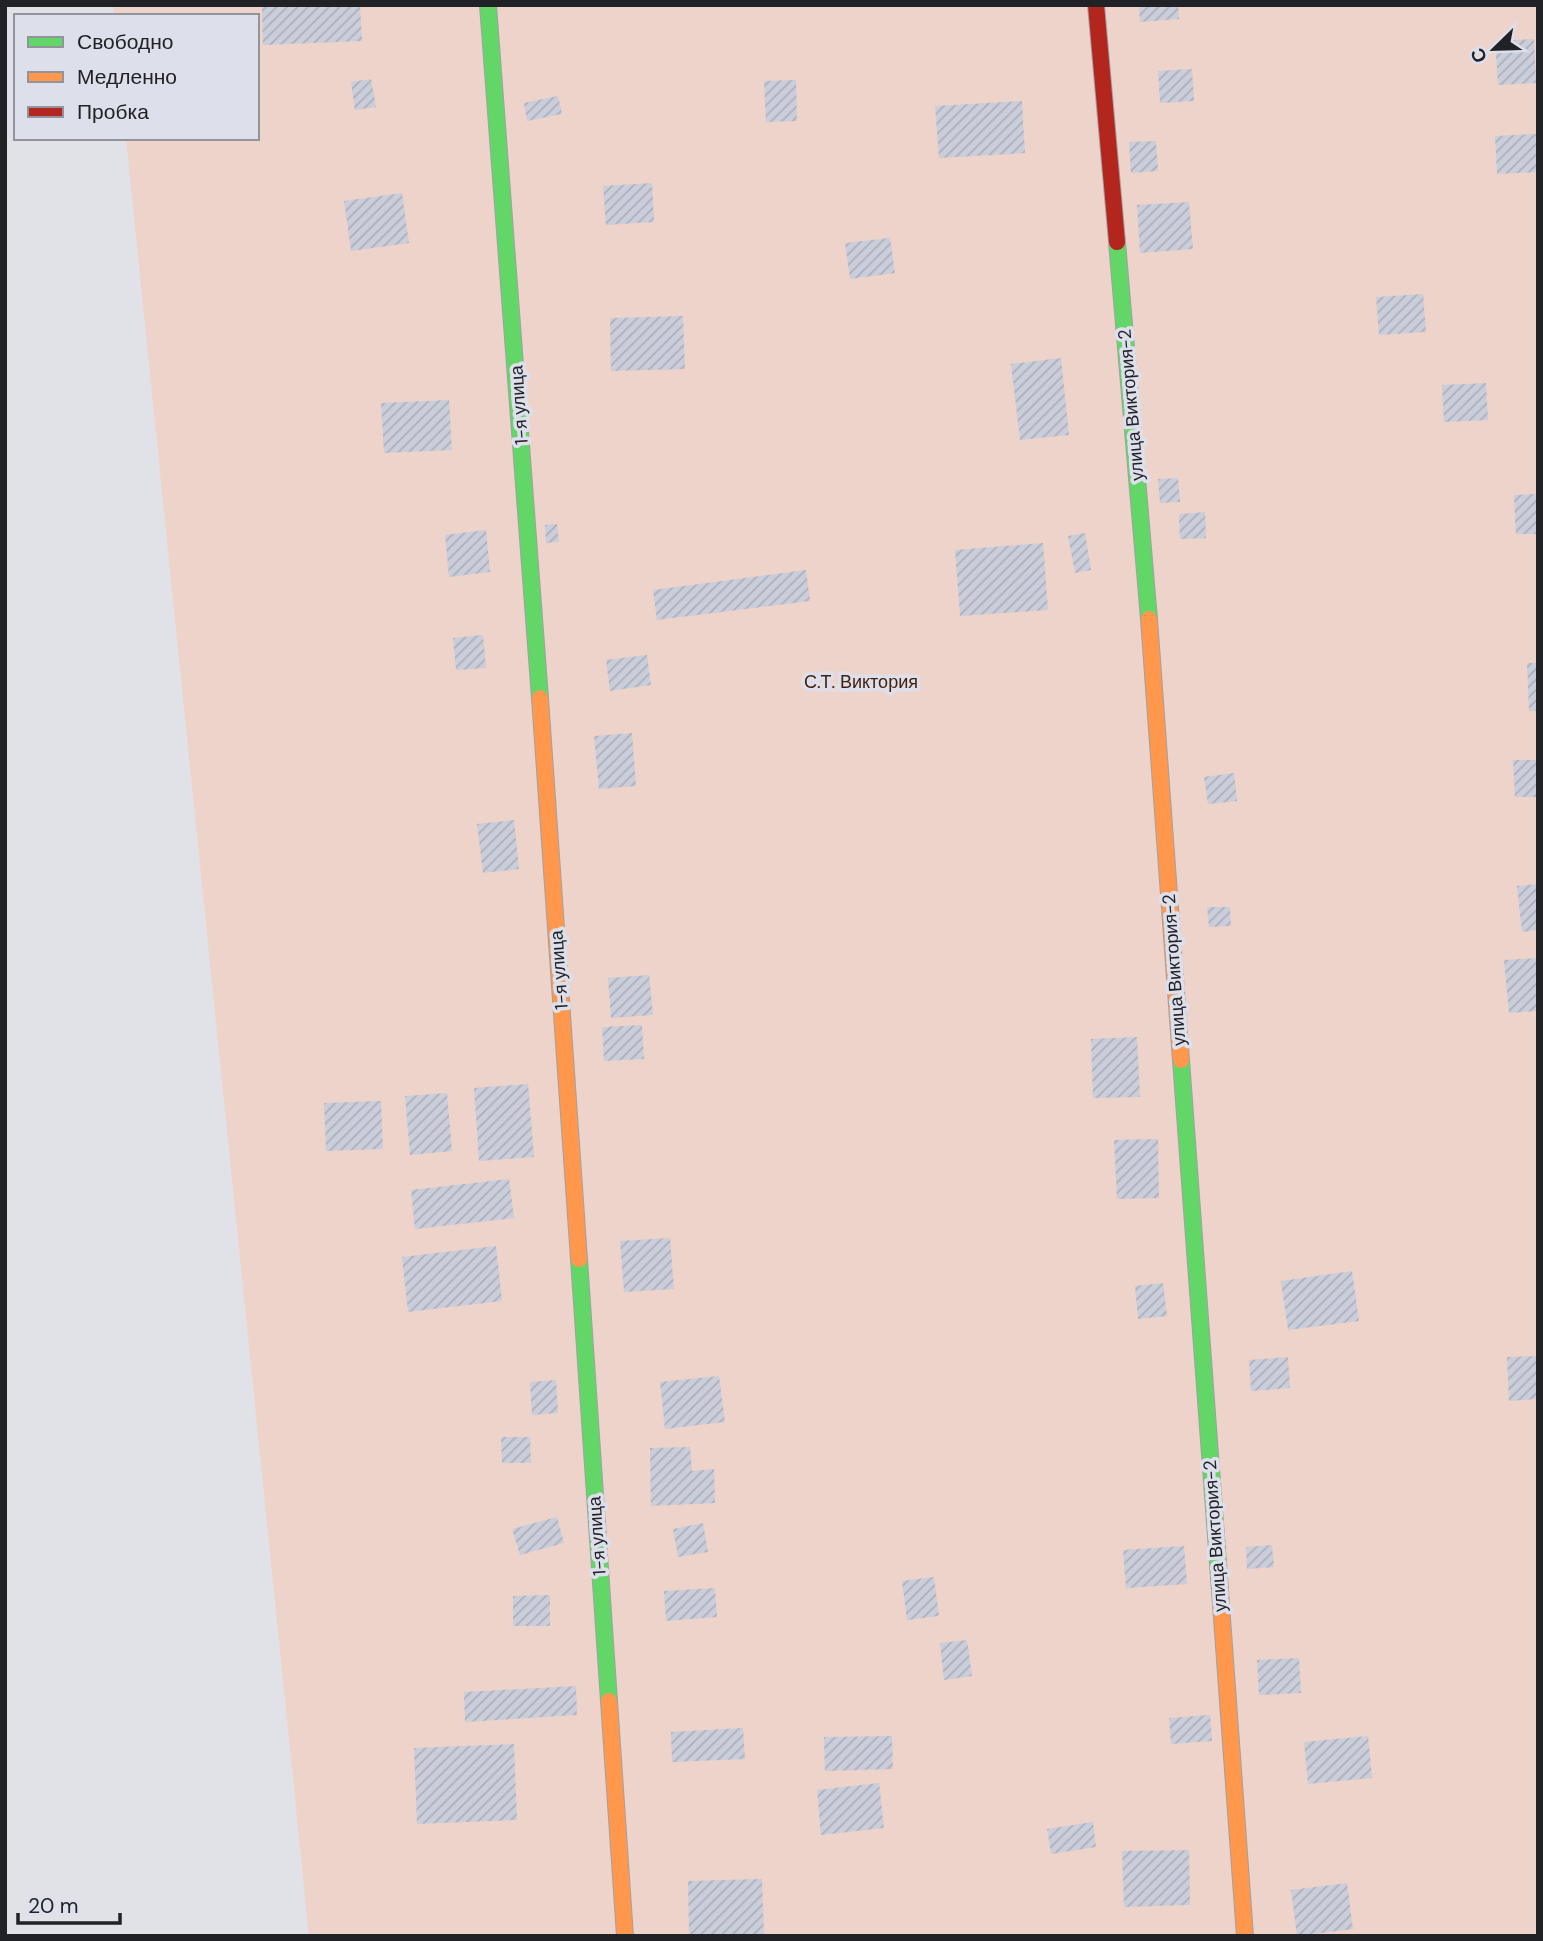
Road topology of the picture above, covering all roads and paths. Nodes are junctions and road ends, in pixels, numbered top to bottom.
1 (488, 5) edge
2 (1096, 5) edge
3 (625, 1936) edge
4 (1245, 1936) edge

1 - 3 street, 1-я улица
2 - 4 street, улица Виктория-2

